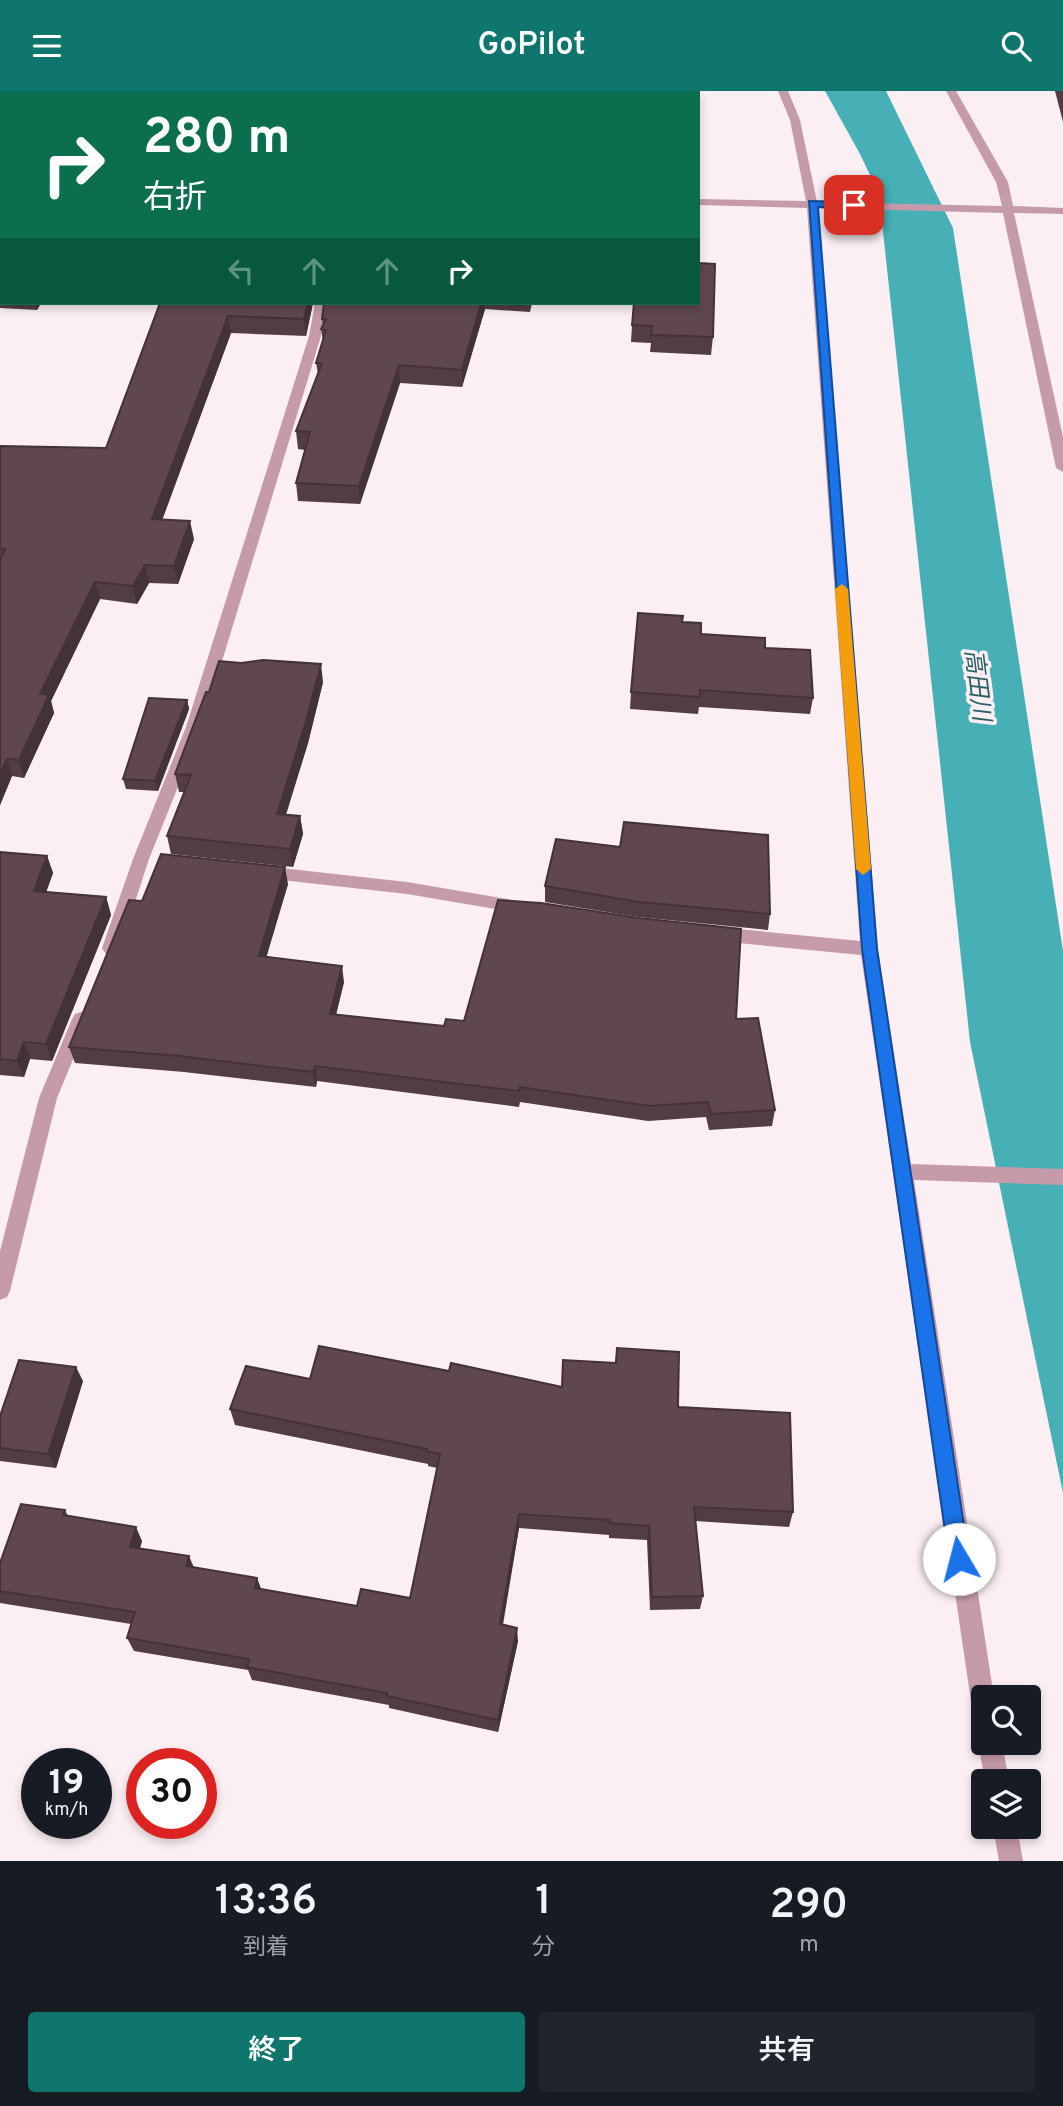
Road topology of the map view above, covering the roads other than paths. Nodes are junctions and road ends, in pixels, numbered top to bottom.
1 (783, 91) edge
2 (951, 91) edge
3 (700, 201) edge
4 (820, 204) junction
5 (1009, 209) junction
6 (1063, 211) edge
7 (321, 305) edge
8 (1063, 468) edge
9 (247, 870) edge
10 (543, 911) edge
11 (706, 933) edge
12 (869, 949) junction
13 (106, 958) edge
14 (85, 1009) edge
15 (911, 1172) junction
16 (1063, 1177) edge
17 (0, 1291) edge
18 (981, 1685) edge
19 (1007, 1839) edge
20 (1011, 1861) edge

1 - 4 street
2 - 5 street
3 - 4 street
4 - 5 street
4 - 12 street
5 - 6 street
5 - 8 street
7 - 13 street
9 - 10 street
11 - 12 street
12 - 15 street
14 - 17 street
15 - 16 street
15 - 18 street
19 - 20 street

